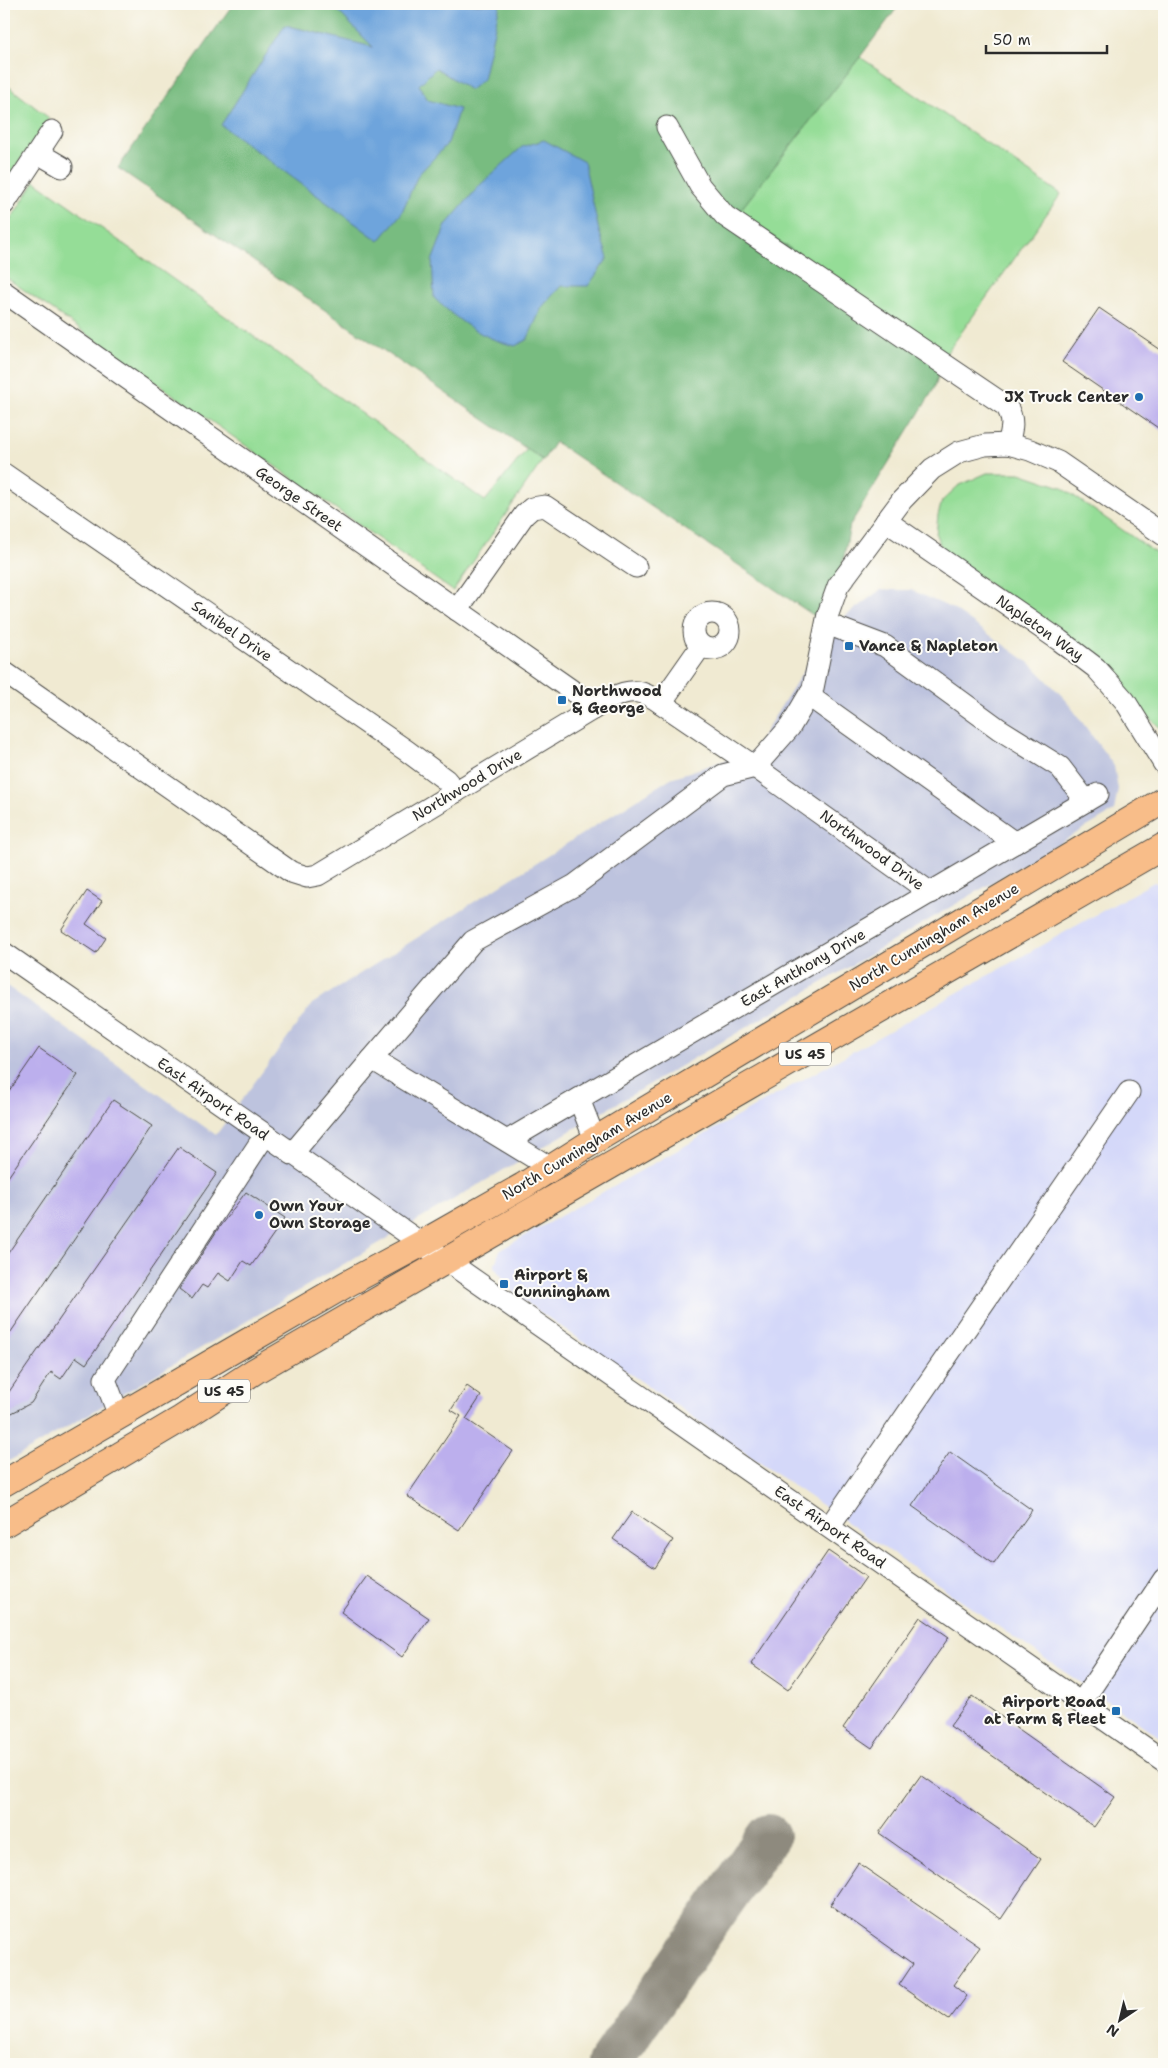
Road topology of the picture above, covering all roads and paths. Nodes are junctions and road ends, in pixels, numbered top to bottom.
1 (667, 127) dead end
2 (52, 131) dead end
3 (38, 153) junction
4 (62, 167) dead end
5 (4, 204) edge
6 (4, 292) edge
7 (1008, 444) junction
8 (4, 474) edge
9 (886, 521) junction
10 (1164, 535) edge
11 (636, 567) dead end
12 (457, 610) junction
13 (827, 624) junction
14 (701, 646) dead end
15 (4, 672) edge
16 (809, 696) junction
17 (662, 703) junction
18 (593, 709) junction
19 (1164, 764) edge
20 (756, 767) junction
21 (456, 792) junction
22 (1164, 800) edge
23 (1015, 844) junction
24 (1164, 846) edge
25 (931, 893) junction
26 (4, 953) edge
27 (372, 1059) junction
28 (1129, 1092) dead end
29 (580, 1099) junction
30 (265, 1135) junction
31 (595, 1140) junction
32 (507, 1142) junction
33 (292, 1154) junction
34 (551, 1168) junction
35 (421, 1244) junction
36 (446, 1262) junction
37 (119, 1416) junction
38 (4, 1483) edge
39 (4, 1524) edge
40 (830, 1526) junction
41 (1164, 1579) edge
42 (1158, 1601) edge
43 (1081, 1702) junction
44 (1164, 1761) edge

1 - 7 street
2 - 3 street
3 - 4 street
3 - 5 street
6 - 12 street, George Street
7 - 9 street
7 - 10 street
8 - 21 street, Sanibel Drive
9 - 13 street
9 - 19 street, Napleton Way
11 - 12 street
12 - 18 street, George Street
13 - 16 street
13 - 23 street, East Anthony Drive
14 - 17 street
15 - 21 street, Northwood Drive
16 - 20 street
16 - 23 street
17 - 18 street, Northwood Drive
17 - 20 street, Northwood Drive
18 - 21 street, Northwood Drive
20 - 25 street, Northwood Drive
20 - 27 street
22 - 31 main road, North Cunningham Avenue / US 45
23 - 25 street, East Anthony Drive
24 - 36 main road, North Cunningham Avenue / US 45
25 - 29 street, East Anthony Drive
26 - 30 street, East Airport Road
27 - 32 street
27 - 33 street
28 - 40 street
29 - 31 street
29 - 32 street, East Anthony Drive
30 - 33 street, East Airport Road
30 - 37 street
31 - 34 main road, North Cunningham Avenue / US 45
32 - 34 street
33 - 35 street, East Airport Road
34 - 35 main road, North Cunningham Avenue / US 45
35 - 36 street, East Airport Road
35 - 37 main road, North Cunningham Avenue / US 45
36 - 39 main road, North Cunningham Avenue / US 45
36 - 40 street, East Airport Road
37 - 38 main road, North Cunningham Avenue / US 45
40 - 43 street, East Airport Road
41 - 42 street
42 - 43 street
43 - 44 street, East Airport Road

